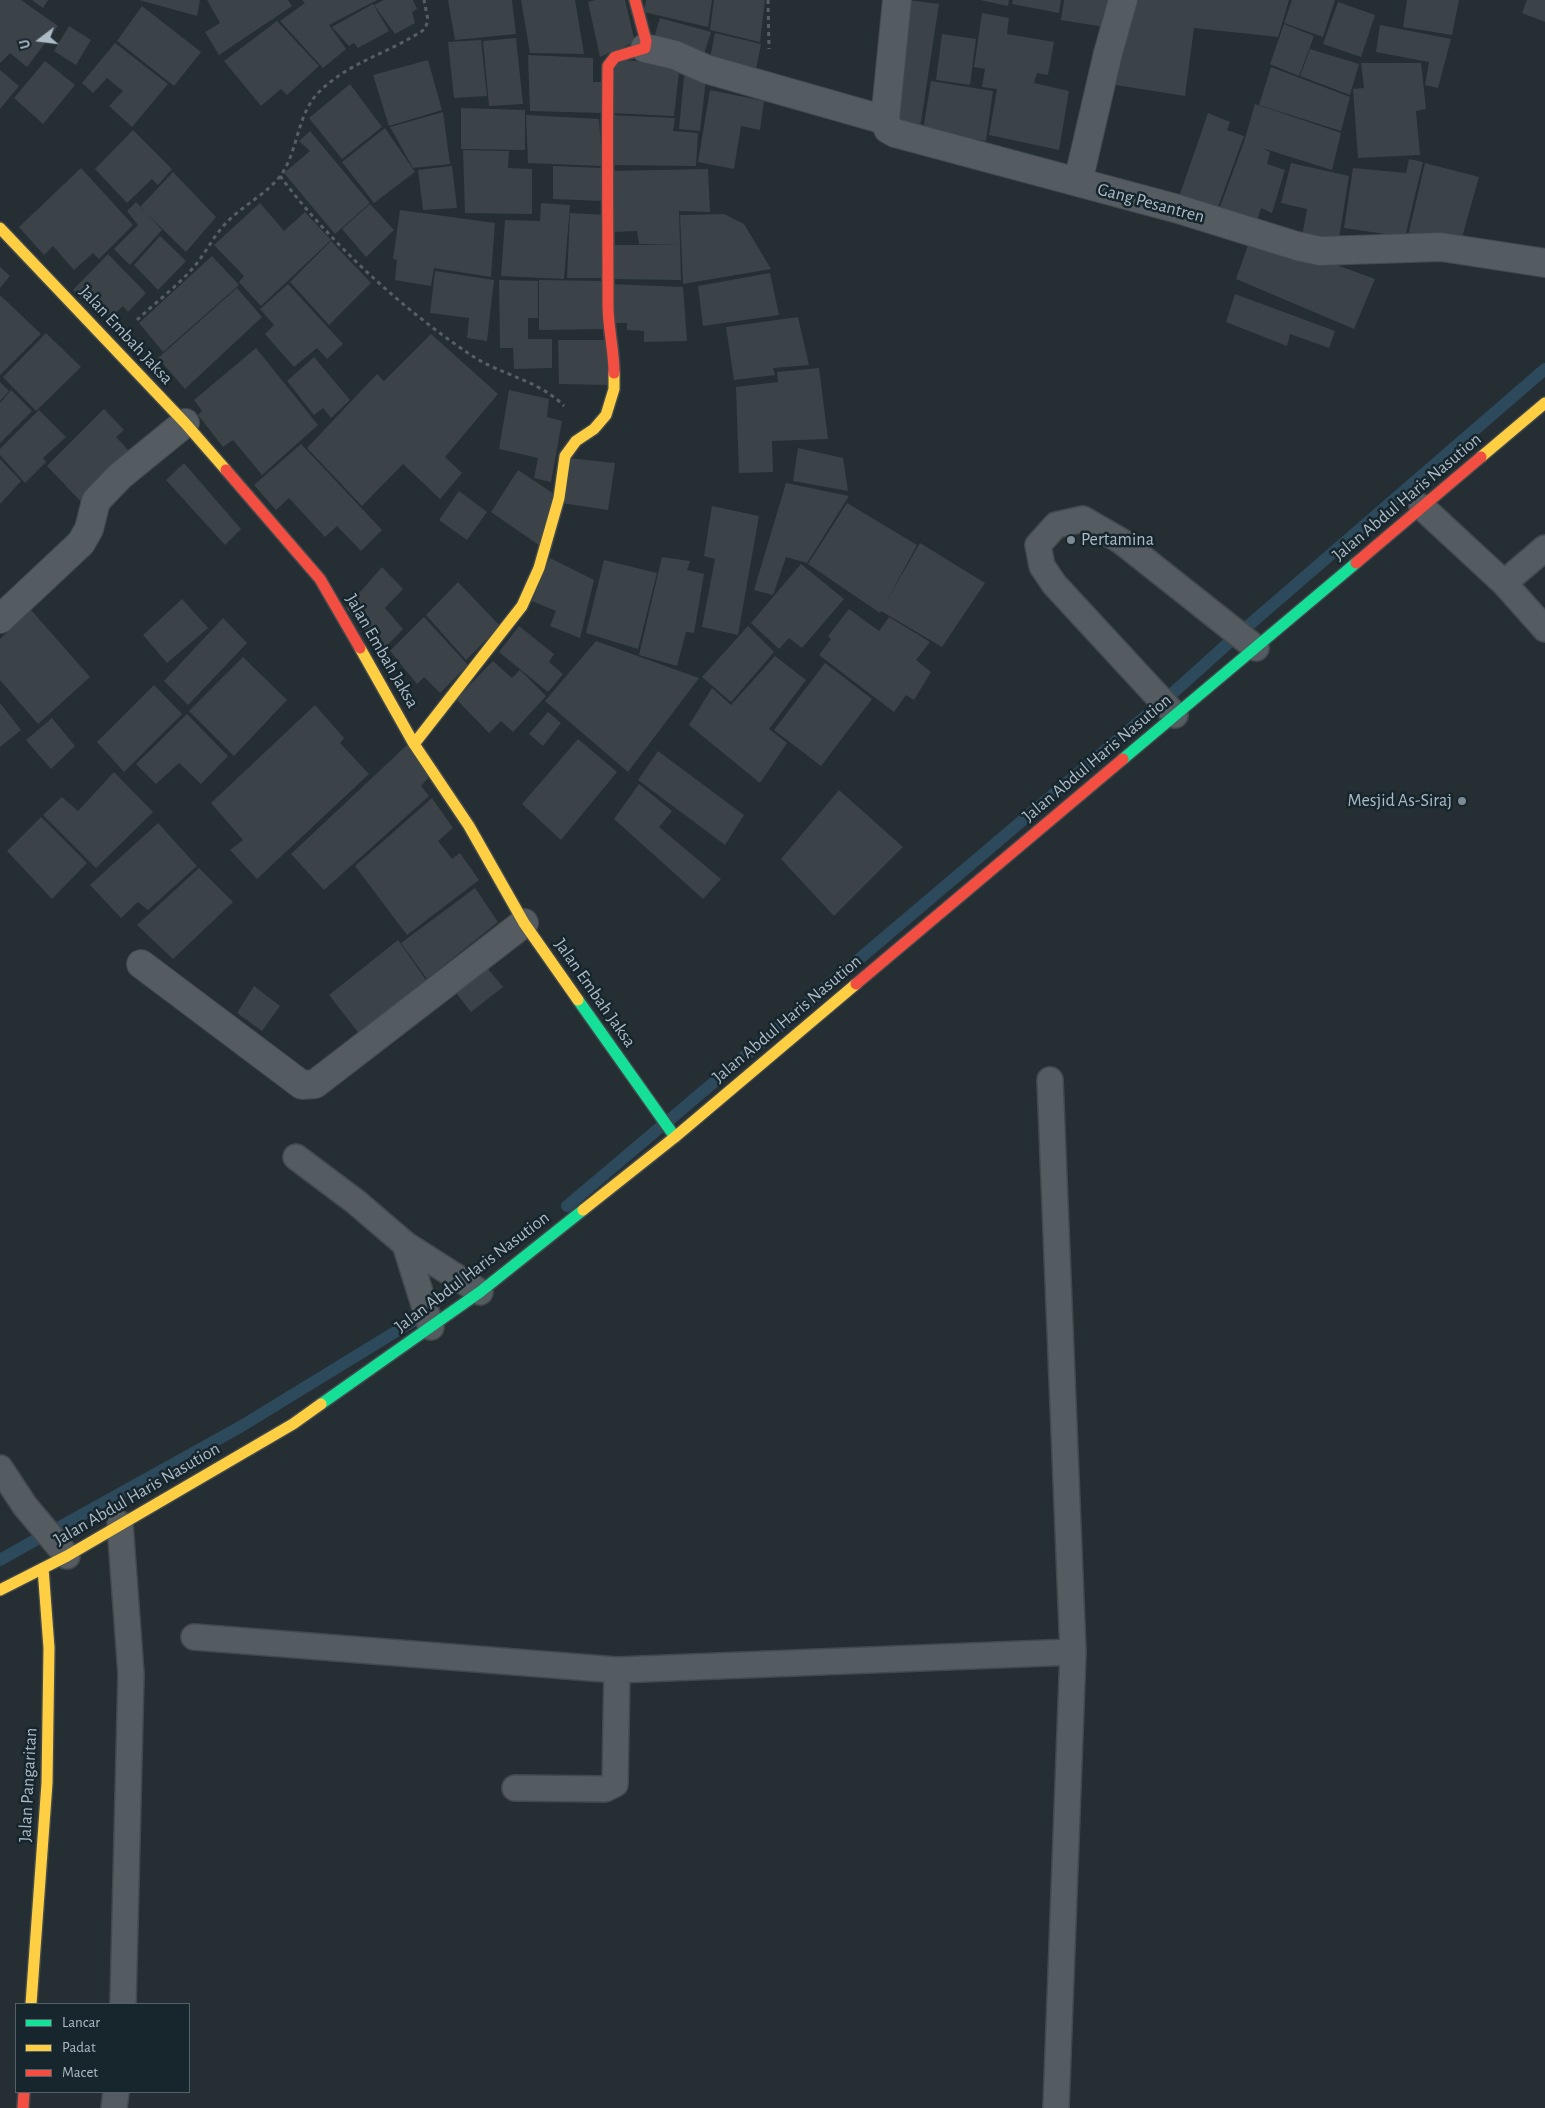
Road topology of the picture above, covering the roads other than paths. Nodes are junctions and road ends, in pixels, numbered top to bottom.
1 (635, 0) edge
2 (897, 0) edge
3 (1123, 0) edge
4 (645, 48) junction
5 (885, 120) junction
6 (1078, 182) junction
7 (0, 228) edge
8 (1545, 263) edge
9 (1545, 403) edge
10 (185, 423) junction
11 (1422, 507) junction
12 (1545, 548) edge
13 (1504, 583) junction
14 (0, 619) edge
15 (1545, 629) edge
16 (1256, 648) junction
17 (1175, 715) junction
18 (414, 744) junction
19 (524, 923) junction
20 (141, 964) dead end
21 (1050, 1080) dead end
22 (674, 1137) junction
23 (296, 1157) dead end
24 (405, 1244) junction
25 (480, 1292) junction
26 (431, 1326) junction
27 (1, 1472) edge
28 (120, 1524) junction
29 (68, 1556) junction
30 (43, 1568) junction
31 (0, 1590) edge
32 (194, 1637) dead end
33 (1073, 1652) junction
34 (617, 1670) junction
35 (515, 1788) dead end
36 (31, 2003) edge
37 (123, 2003) edge
38 (24, 2093) edge
39 (116, 2093) edge
40 (23, 2108) edge
41 (114, 2108) edge
42 (1056, 2108) edge

1 - 4 main road
2 - 5 street
3 - 6 street
4 - 5 street
4 - 18 main road
5 - 6 street, Gang Pesantren
6 - 8 street, Gang Pesantren
7 - 10 main road, Jalan Embah Jaksa
9 - 11 main road, Jalan Abdul Haris Nasution
10 - 14 street
10 - 18 main road, Jalan Embah Jaksa
11 - 13 lane
11 - 16 main road, Jalan Abdul Haris Nasution
12 - 13 lane
13 - 15 lane
16 - 17 main road, Jalan Abdul Haris Nasution
16 - 17 lane
17 - 22 main road, Jalan Abdul Haris Nasution
18 - 19 main road, Jalan Embah Jaksa
19 - 20 street
19 - 22 main road, Jalan Embah Jaksa
21 - 33 lane
22 - 25 main road, Jalan Abdul Haris Nasution
23 - 24 lane
24 - 25 lane
24 - 26 lane
25 - 26 main road, Jalan Abdul Haris Nasution
26 - 28 main road, Jalan Abdul Haris Nasution
27 - 29 lane
28 - 29 main road, Jalan Abdul Haris Nasution
28 - 37 lane
29 - 30 main road, Jalan Abdul Haris Nasution
30 - 31 main road, Jalan Abdul Haris Nasution
30 - 36 main road, Jalan Pangaritan
32 - 34 lane
33 - 34 lane
33 - 42 lane
34 - 35 lane
38 - 40 main road
39 - 41 lane

